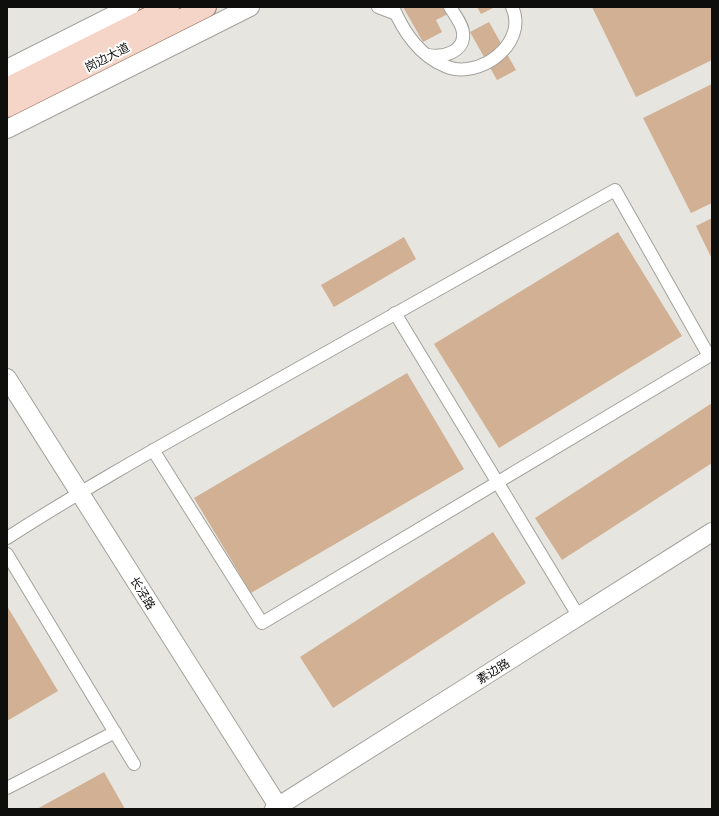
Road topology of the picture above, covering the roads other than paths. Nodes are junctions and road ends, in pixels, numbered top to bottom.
1 (130, 7) edge
2 (169, 7) edge
3 (206, 7) edge
4 (250, 7) edge
5 (378, 7) edge
6 (450, 7) edge
7 (512, 7) edge
8 (395, 10) edge
9 (422, 51) junction
10 (7, 69) edge
11 (7, 88) edge
12 (7, 107) edge
13 (7, 129) edge
14 (395, 313) junction
15 (7, 378) edge
16 (153, 450) junction
17 (498, 482) junction
18 (79, 492) junction
19 (712, 532) edge
20 (7, 538) edge
21 (7, 554) edge
22 (579, 617) junction
23 (115, 732) junction
24 (134, 764) dead end
25 (7, 788) edge
26 (278, 808) edge

1 - 10 street
2 - 11 main road, 岗边大道
3 - 12 main road, 岗边大道
4 - 13 street
5 - 8 street
6 - 9 street
7 - 9 street
8 - 9 street
14 - 16 street
14 - 17 street
14 - 17 street
15 - 18 street, 长泾路
16 - 17 street
16 - 18 street
17 - 22 street
18 - 20 street
18 - 26 street, 长泾路
19 - 22 street, 素边路
21 - 23 street
22 - 26 street, 素边路
23 - 24 street
23 - 25 street

